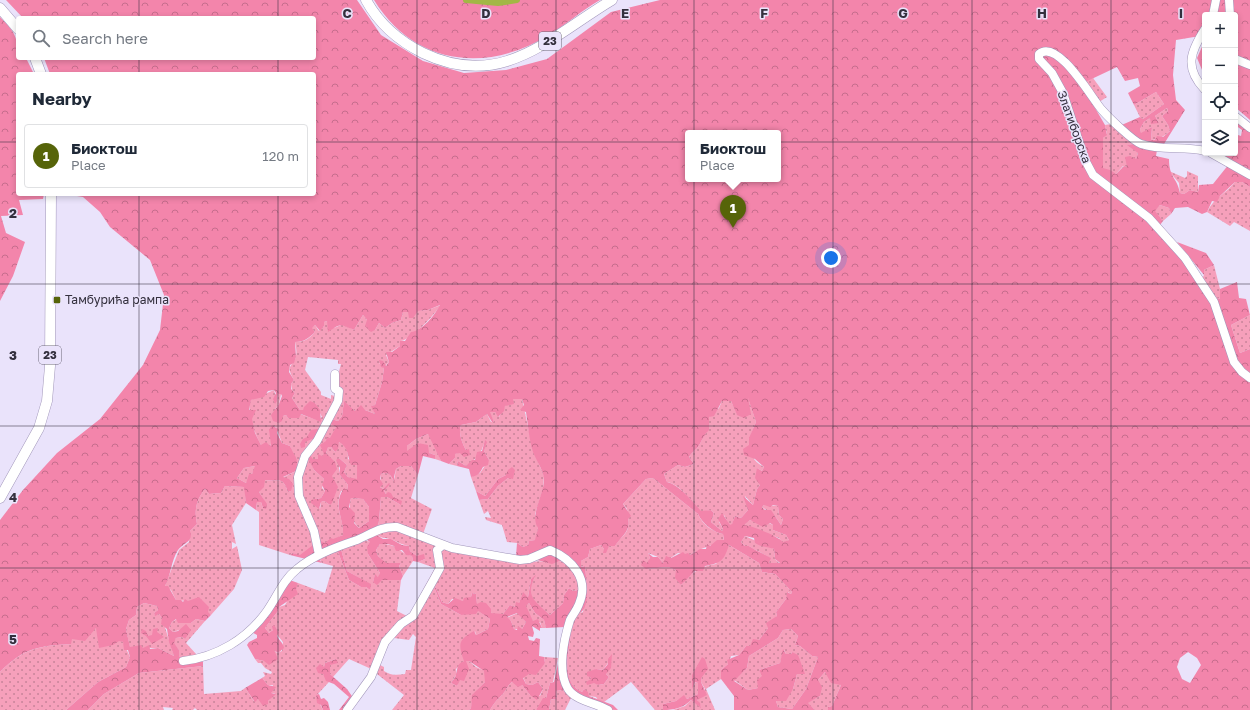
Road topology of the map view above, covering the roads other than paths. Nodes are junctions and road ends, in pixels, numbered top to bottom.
1 (366, 0) edge
2 (612, 0) edge
3 (1216, 0) edge
4 (1229, 0) edge
5 (0, 8) edge
6 (1214, 12) edge
7 (1230, 12) edge
8 (16, 27) edge
9 (1202, 34) edge
10 (36, 60) edge
11 (1238, 60) edge
12 (1250, 65) edge
13 (40, 72) edge
14 (1202, 86) edge
15 (1238, 118) edge
16 (1250, 128) edge
17 (1202, 151) edge
18 (1216, 156) edge
19 (1250, 175) edge
20 (51, 196) edge
21 (335, 374) dead end
22 (1250, 378) edge
23 (0, 498) edge
24 (443, 545) junction
25 (319, 555) junction
26 (183, 661) dead end
27 (347, 710) edge
28 (608, 710) edge

1 - 2 main road, 23
3 - 6 street
4 - 7 street
5 - 8 main road
9 - 14 street
10 - 13 main road
11 - 12 street
15 - 16 street
17 - 22 street, Златиборска
18 - 19 street
20 - 23 main road, 23
21 - 25 street
24 - 25 street
24 - 27 street
24 - 28 street
25 - 26 street

